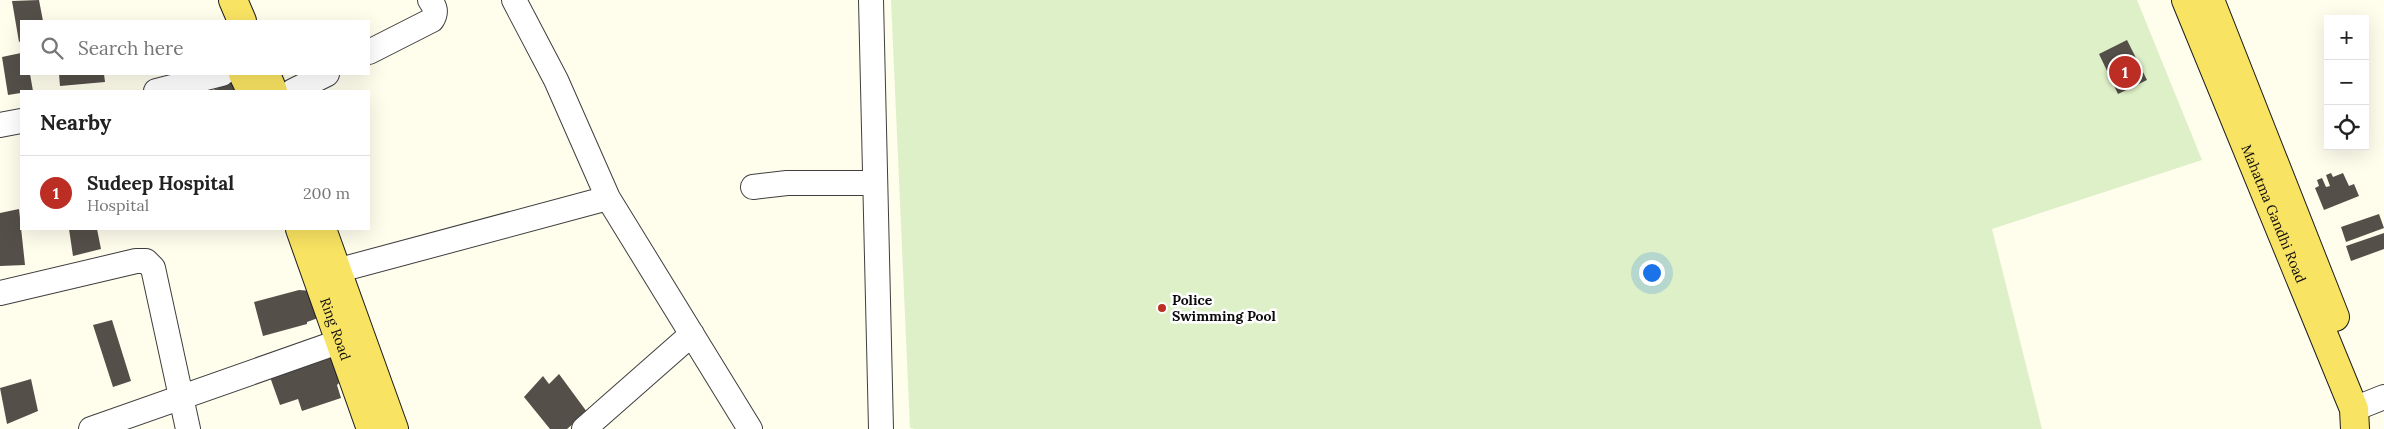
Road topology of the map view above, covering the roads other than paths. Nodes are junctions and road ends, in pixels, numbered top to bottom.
1 (213, 0) edge
2 (233, 0) edge
3 (430, 0) edge
4 (514, 0) edge
5 (871, 0) edge
6 (2186, 0) edge
7 (2210, 0) edge
8 (222, 20) edge
9 (242, 20) edge
10 (370, 51) edge
11 (218, 75) edge
12 (244, 75) edge
13 (266, 75) edge
14 (325, 75) edge
15 (160, 90) edge
16 (251, 90) edge
17 (273, 90) edge
18 (295, 90) edge
19 (20, 121) edge
20 (0, 125) edge
21 (875, 183) junction
22 (753, 187) dead end
23 (608, 198) junction
24 (300, 230) edge
25 (322, 230) edge
26 (336, 271) junction
27 (0, 293) edge
28 (692, 334) junction
29 (349, 338) junction
30 (180, 398) junction
31 (2366, 414) edge
32 (90, 429) edge
33 (188, 429) edge
34 (371, 429) edge
35 (394, 429) edge
36 (584, 429) edge
37 (750, 429) edge
38 (881, 429) edge

1 - 8 main road
2 - 9 main road
3 - 10 street
4 - 23 street
5 - 21 street
6 - 31 main road, Mahatma Gandhi Road
7 - 31 main road
11 - 15 street
12 - 16 main road
13 - 17 main road
14 - 18 street
19 - 20 street
21 - 22 street
21 - 38 street
23 - 26 street
23 - 28 street
24 - 29 main road, Ring Road
25 - 26 main road
26 - 29 main road
27 - 30 street
28 - 36 street
28 - 37 street
29 - 30 street
29 - 34 main road, Ring Road
29 - 35 main road
30 - 32 street
30 - 33 street

